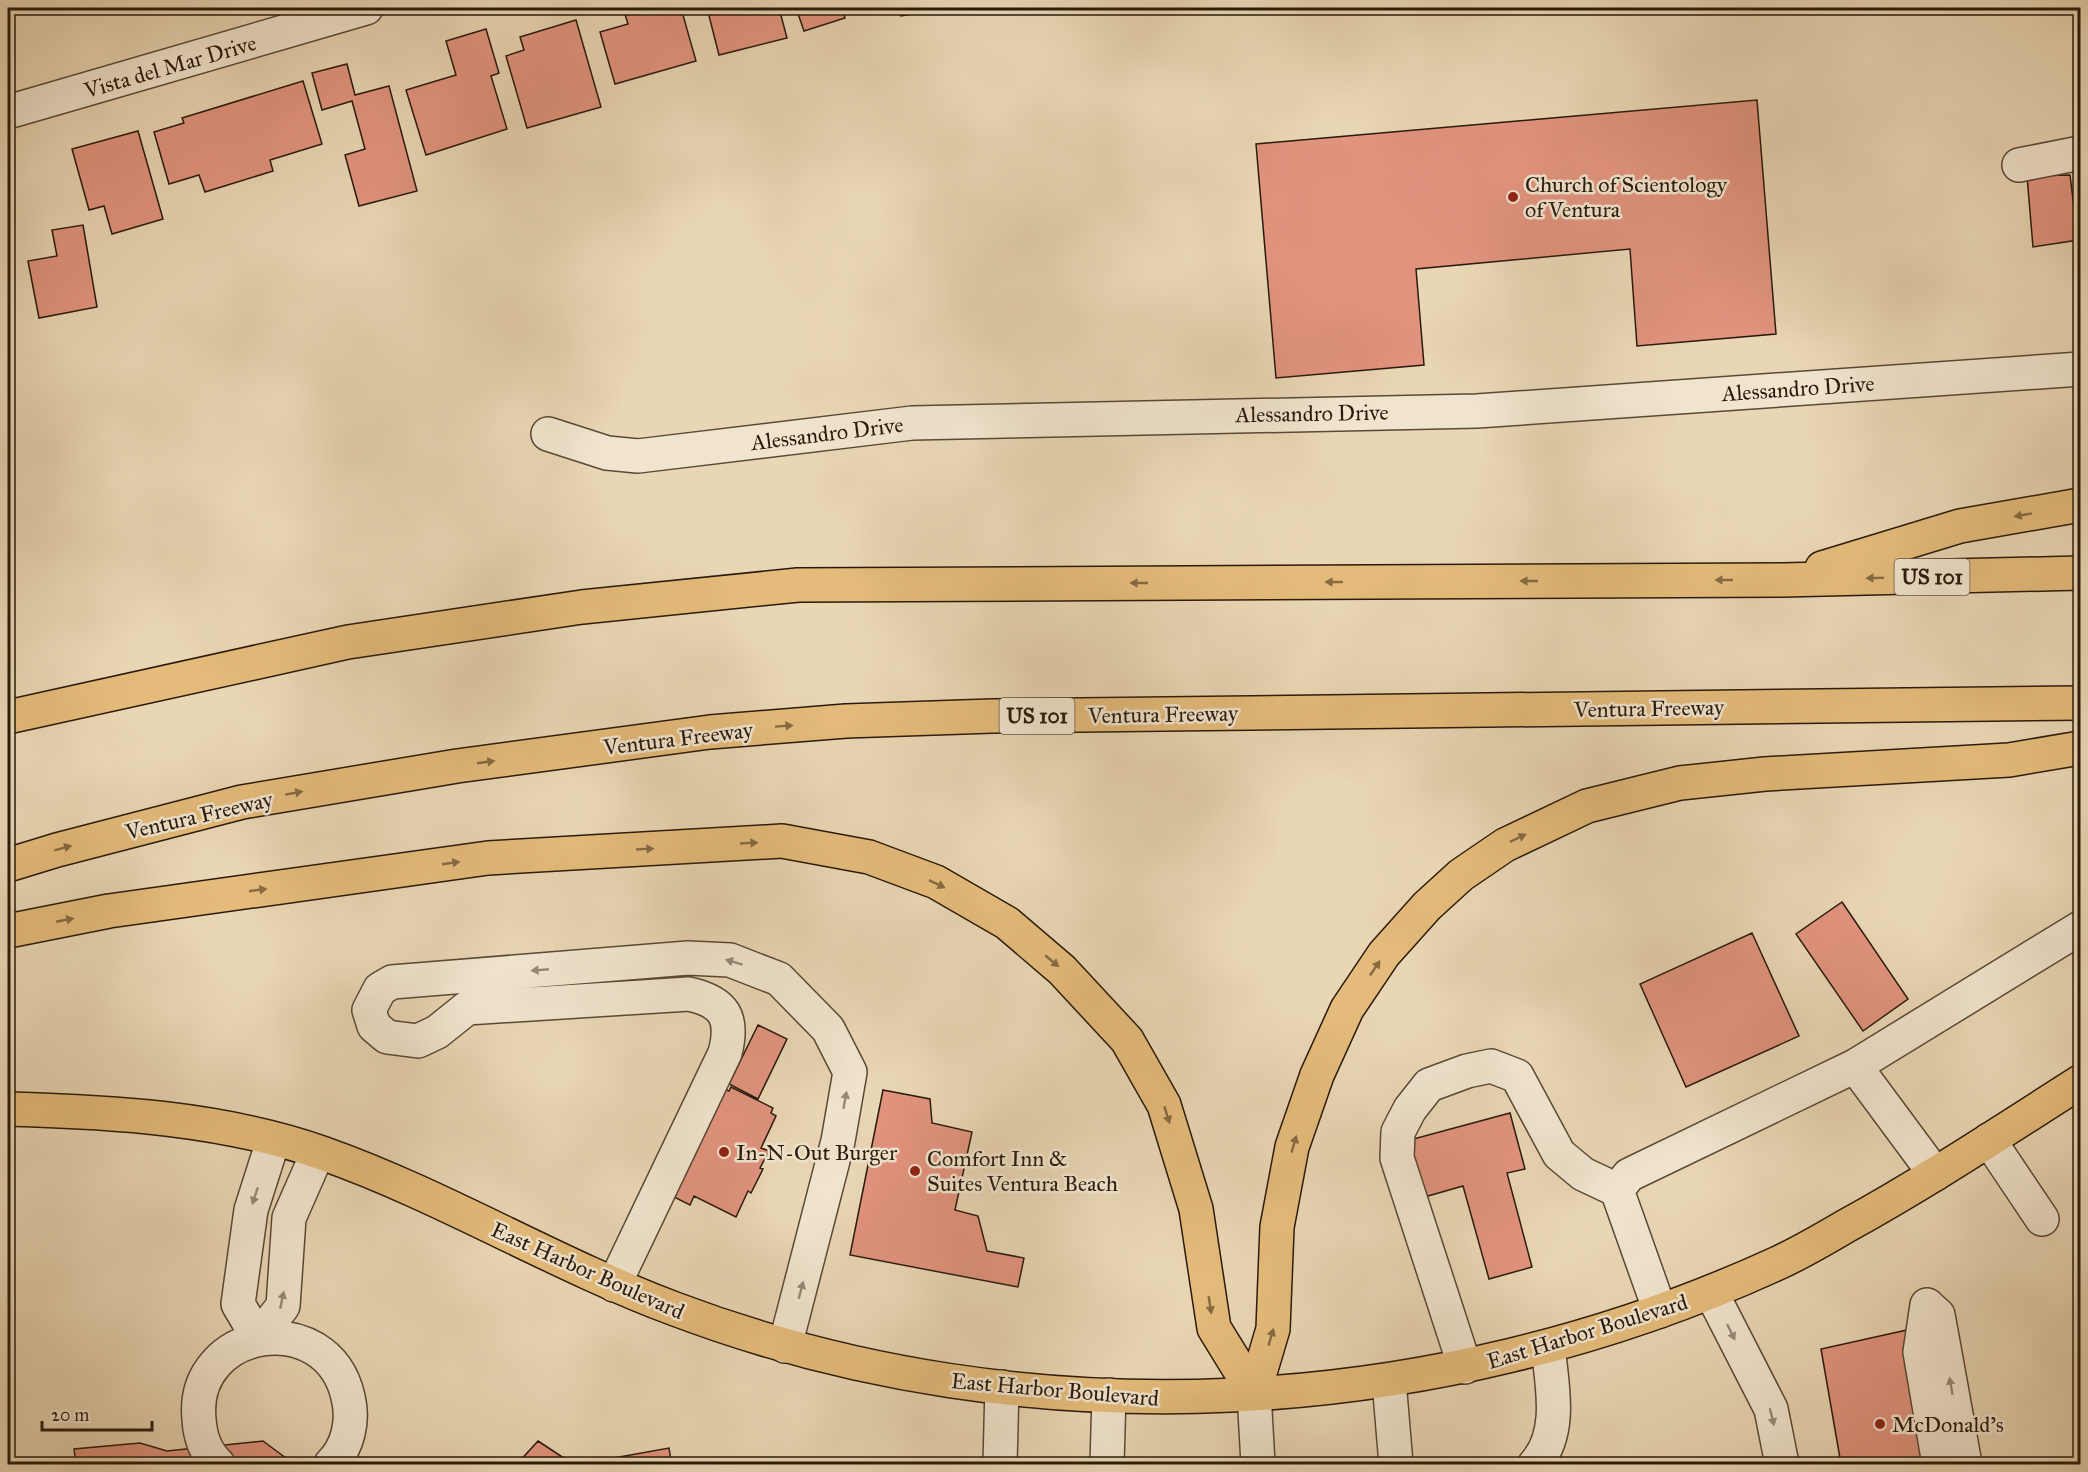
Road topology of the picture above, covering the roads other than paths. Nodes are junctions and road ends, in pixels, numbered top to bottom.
1 (366, 8) edge
2 (8, 112) edge
3 (2080, 153) edge
4 (2019, 165) dead end
5 (2080, 369) edge
6 (548, 435) dead end
7 (2080, 505) edge
8 (2080, 573) edge
9 (1783, 580) junction
10 (2080, 703) edge
11 (8, 717) edge
12 (2080, 748) edge
13 (8, 865) edge
14 (2080, 928) edge
15 (8, 931) edge
16 (1855, 1066) junction
17 (2080, 1082) edge
18 (8, 1109) edge
19 (1989, 1140) junction
20 (273, 1141) junction
21 (318, 1152) junction
22 (1935, 1174) junction
23 (1617, 1190) junction
24 (2042, 1219) dead end
25 (614, 1285) junction
26 (1711, 1292) junction
27 (1660, 1311) junction
28 (258, 1338) junction
29 (785, 1346) junction
30 (1548, 1347) junction
31 (1465, 1367) junction
32 (1389, 1381) junction
33 (1002, 1387) junction
34 (1254, 1393) junction
35 (1108, 1395) junction
36 (218, 1464) edge
37 (331, 1464) edge
38 (1000, 1464) edge
39 (1107, 1464) edge
40 (1258, 1464) edge
41 (1396, 1464) edge
42 (1535, 1464) edge
43 (1782, 1464) edge
44 (1939, 1464) edge
45 (1965, 1464) edge

1 - 2 street, Vista del Mar Drive
3 - 4 street
5 - 6 street, Alessandro Drive
7 -> 9 main road
8 -> 9 main road, US 101
9 -> 11 main road, US 101
13 -> 10 main road, Ventura Freeway / US 101
34 -> 12 main road
14 - 16 street
15 -> 34 main road
16 - 22 street
16 - 23 street
17 - 19 main road, East Harbor Boulevard
18 - 20 main road, East Harbor Boulevard
19 - 22 main road, East Harbor Boulevard
19 - 24 street
20 - 21 main road, East Harbor Boulevard
20 -> 28 street
21 - 25 main road, East Harbor Boulevard
28 -> 21 street
22 - 26 main road, East Harbor Boulevard
23 - 27 street
23 - 31 street
25 - 29 main road, East Harbor Boulevard
29 -> 25 street
26 - 27 main road, East Harbor Boulevard
26 -> 43 street
27 - 30 main road, East Harbor Boulevard
28 - 36 street
28 - 37 street
29 - 33 main road, East Harbor Boulevard
30 - 31 main road, East Harbor Boulevard
30 - 42 street
31 - 32 main road, East Harbor Boulevard
32 - 34 main road, East Harbor Boulevard
32 - 41 street
33 - 35 main road, East Harbor Boulevard
33 - 38 street
34 - 35 main road, East Harbor Boulevard
34 - 40 street
35 - 39 street
45 -> 44 street

